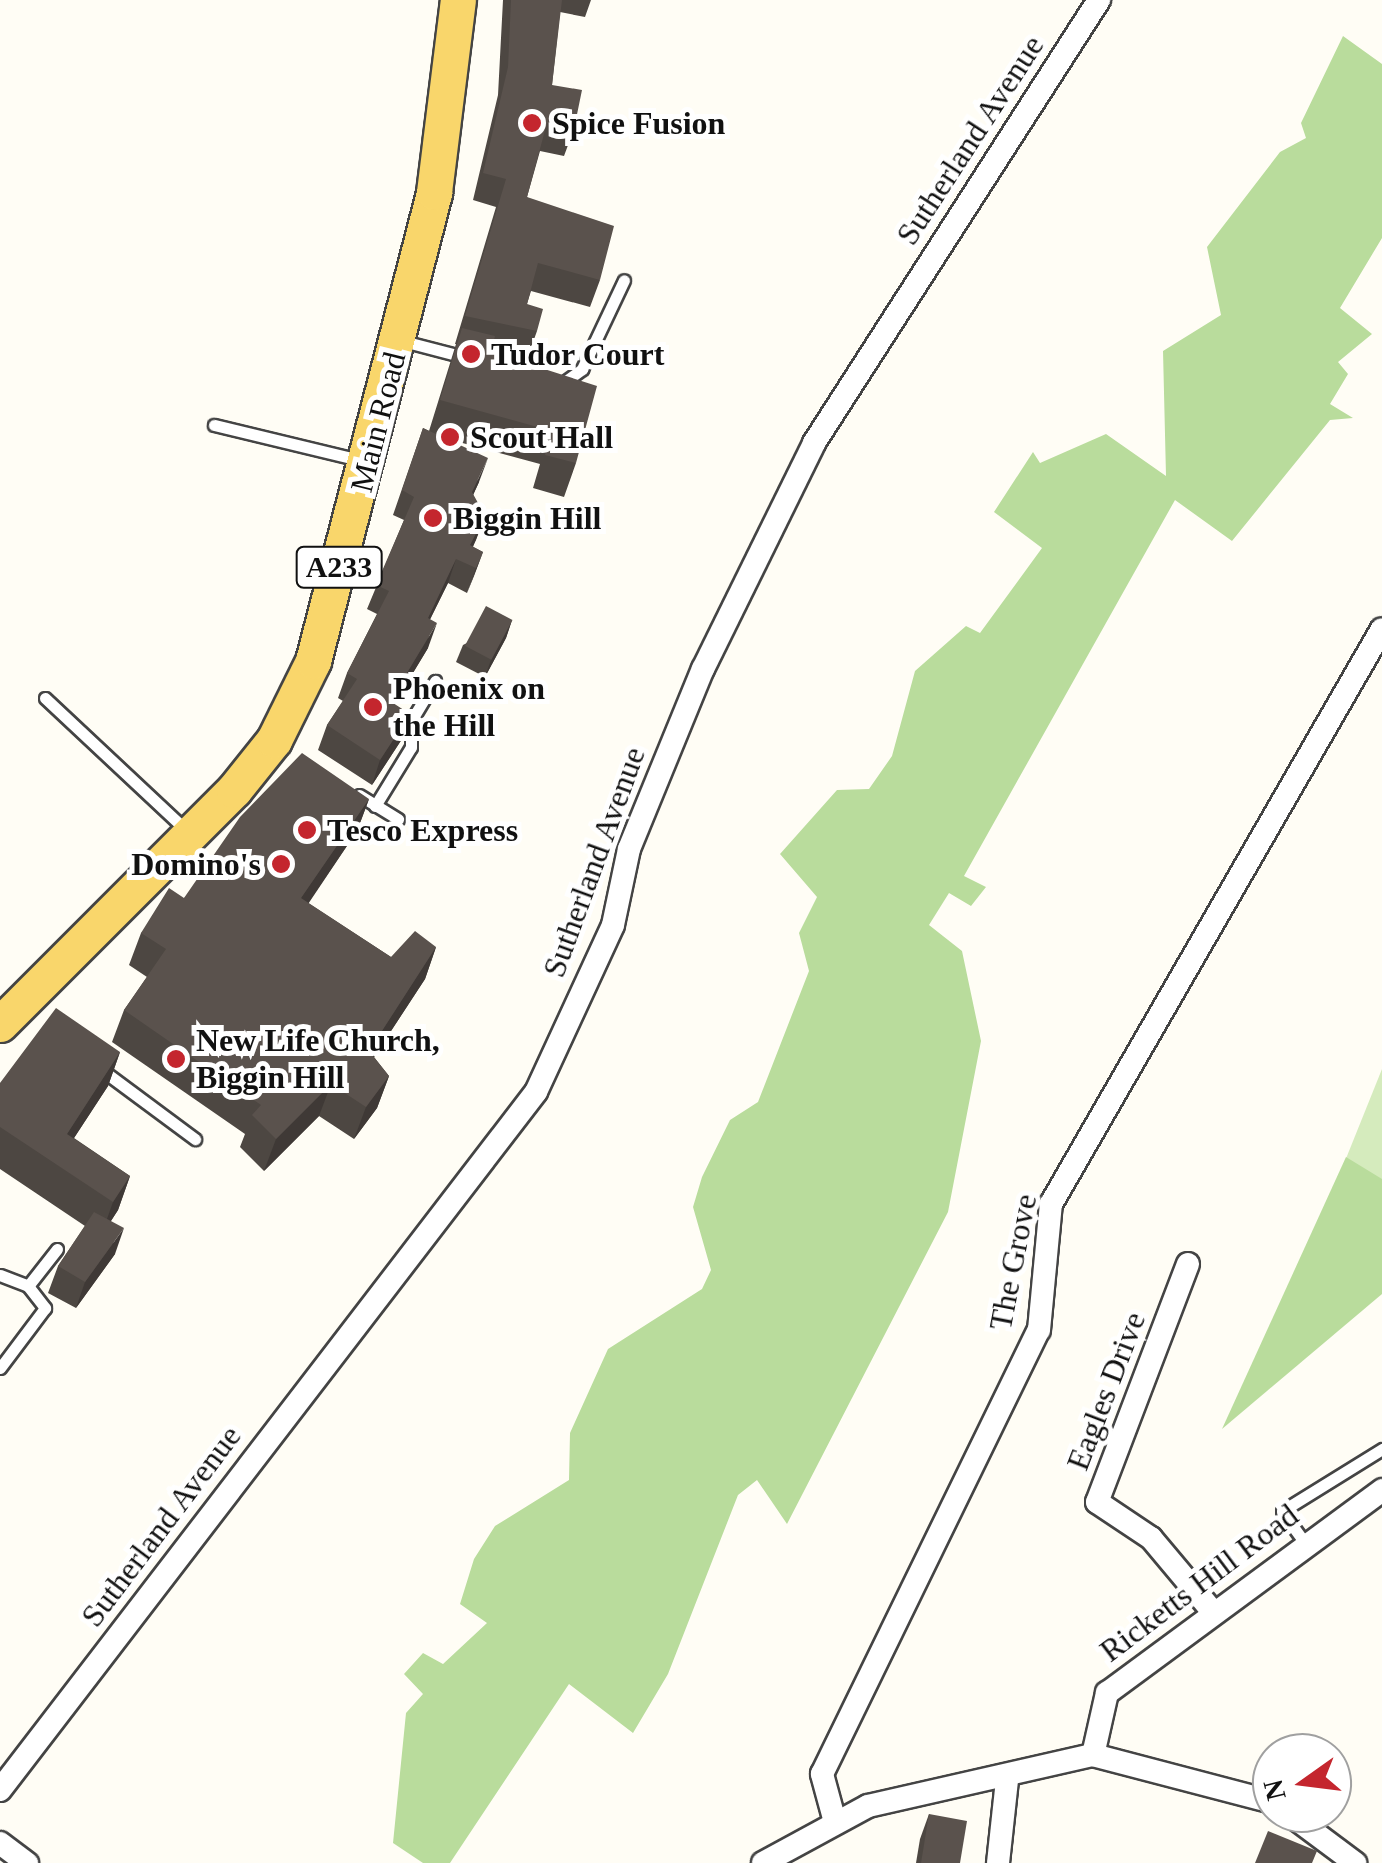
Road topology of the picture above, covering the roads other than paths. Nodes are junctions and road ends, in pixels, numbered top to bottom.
1 (458, 0) edge
2 (1099, 0) edge
3 (624, 280) dead end
4 (399, 340) junction
5 (488, 364) edge
6 (542, 378) edge
7 (214, 425) dead end
8 (369, 463) junction
9 (1382, 629) edge
10 (435, 681) dead end
11 (45, 698) dead end
12 (346, 787) edge
13 (375, 806) junction
14 (398, 819) dead end
15 (190, 834) junction
16 (16, 1017) edge
17 (91, 1062) edge
18 (195, 1139) dead end
19 (56, 1249) dead end
20 (1188, 1264) dead end
21 (0, 1275) edge
22 (28, 1286) junction
23 (0, 1368) edge
24 (1382, 1449) edge
25 (1382, 1490) edge
26 (1306, 1543) junction
27 (1213, 1612) junction
28 (1093, 1755) junction
29 (1008, 1780) junction
30 (0, 1790) edge
31 (1252, 1796) edge
32 (835, 1822) junction
33 (1315, 1833) edge
34 (0, 1844) edge
35 (26, 1863) edge
36 (762, 1863) edge
37 (998, 1863) edge
38 (1355, 1863) edge

1 - 4 main road, Main Road / A233
2 - 30 street, Sutherland Avenue
3 - 6 lane
4 - 5 lane
4 - 8 main road, Main Road / A233
7 - 8 lane
8 - 15 main road, Main Road / A233
9 - 32 street, The Grove
10 - 13 lane
11 - 15 lane
12 - 13 lane
13 - 14 lane
15 - 16 main road, Main Road / A233
17 - 18 lane
19 - 22 lane
20 - 27 street, Eagles Drive
21 - 22 lane
22 - 23 lane
24 - 26 lane
25 - 26 street, Ricketts Hill Road
26 - 27 street, Ricketts Hill Road
27 - 28 street, Ricketts Hill Road
28 - 29 street
28 - 31 street
29 - 32 street
29 - 37 street
32 - 36 street
33 - 38 street
34 - 35 street

